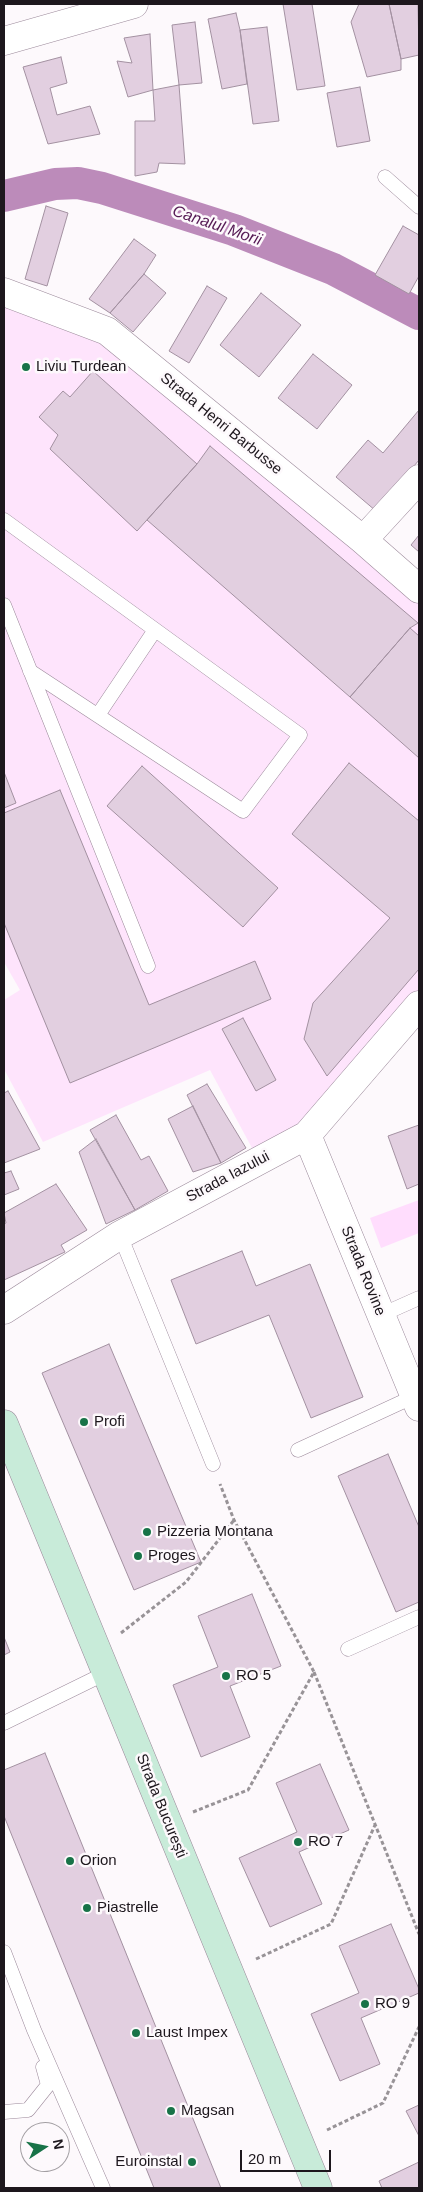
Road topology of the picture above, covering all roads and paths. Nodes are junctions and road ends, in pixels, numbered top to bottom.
1 (134, 4) edge
2 (4, 41) edge
3 (385, 177) dead end
4 (419, 207) edge
5 (4, 292) edge
6 (419, 479) edge
7 (4, 520) edge
8 (363, 540) junction
9 (419, 589) edge
10 (4, 605) edge
11 (155, 630) junction
12 (30, 671) junction
13 (98, 715) junction
14 (148, 966) dead end
15 (419, 1005) edge
16 (307, 1135) junction
17 (120, 1234) junction
18 (419, 1298) edge
19 (4, 1310) edge
20 (381, 1314) junction
21 (417, 1401) edge
22 (4, 1424) edge
23 (298, 1450) dead end
24 (213, 1464) joint
25 (234, 1520) junction
26 (419, 1617) edge
27 (348, 1649) dead end
28 (101, 1662) junction
29 (314, 1672) junction
30 (4, 1723) edge
31 (167, 1822) junction
32 (375, 1825) junction
33 (419, 1934) edge
34 (4, 1952) edge
35 (228, 1971) junction
36 (419, 2027) edge
37 (34, 2030) junction
38 (4, 2112) edge
39 (299, 2143) junction
40 (103, 2188) edge
41 (318, 2188) edge

1 - 2 street
3 - 4 lane
5 - 8 street, Strada Henri Barbusse
6 - 8 street
7 - 11 lane
8 - 9 street, Strada Henri Barbusse
10 - 12 lane
11 - 13 lane
11 - 13 lane
12 - 13 lane
12 - 14 lane
15 - 16 street, Strada Iazului
16 - 17 street, Strada Iazului
16 - 20 street, Strada Rovine
17 - 19 street, Strada Iazului
17 - 24 lane
18 - 20 lane
20 - 21 street, Strada Rovine
21 - 23 lane
22 - 28 main road, Strada București
24 - 25 path
25 - 28 path
25 - 29 path
26 - 27 lane
28 - 30 lane
28 - 31 main road, Strada București
29 - 31 path
29 - 32 path
31 - 35 main road, Strada București
32 - 33 path
32 - 35 path
34 - 37 lane
35 - 39 main road, Strada București
36 - 39 path
37 - 38 lane
37 - 40 lane
39 - 41 main road, Strada București

